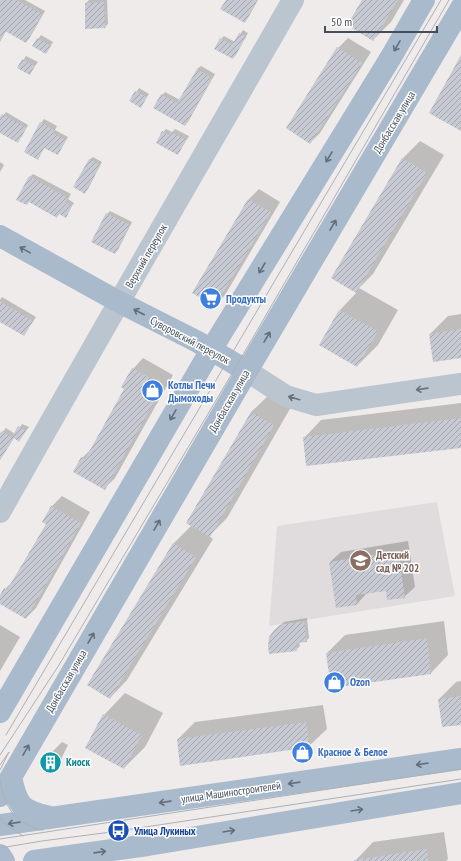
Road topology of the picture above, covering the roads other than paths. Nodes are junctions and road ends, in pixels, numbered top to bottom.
1 (293, 0) edge
2 (424, 0) edge
3 (461, 8) edge
4 (0, 236) edge
5 (119, 302) junction
6 (211, 350) junction
7 (247, 371) junction
8 (461, 384) edge
9 (0, 512) edge
10 (0, 712) edge
11 (461, 759) edge
12 (11, 777) junction
13 (461, 793) edge
14 (0, 796) edge
15 (55, 818) junction
16 (0, 825) edge
17 (0, 855) edge
18 (4, 861) edge
19 (34, 861) edge

1 - 5 street, Верхний переулок
2 -> 6 main road
7 -> 3 main road, Донбасская улица
5 -> 4 main road, Суворовский переулок
6 -> 5 main road, Суворовский переулок
5 - 9 street, Верхний переулок
6 - 7 main road, Суворовский переулок
6 -> 10 main road
8 -> 7 street, Суворовский переулок
12 -> 7 main road, Донбасская улица
11 -> 15 main road, улица Машиностроителей
12 - 14 main road, Донбасская улица
12 - 15 main road
19 -> 13 main road
15 -> 16 main road, улица Машиностроителей
17 - 18 main road

